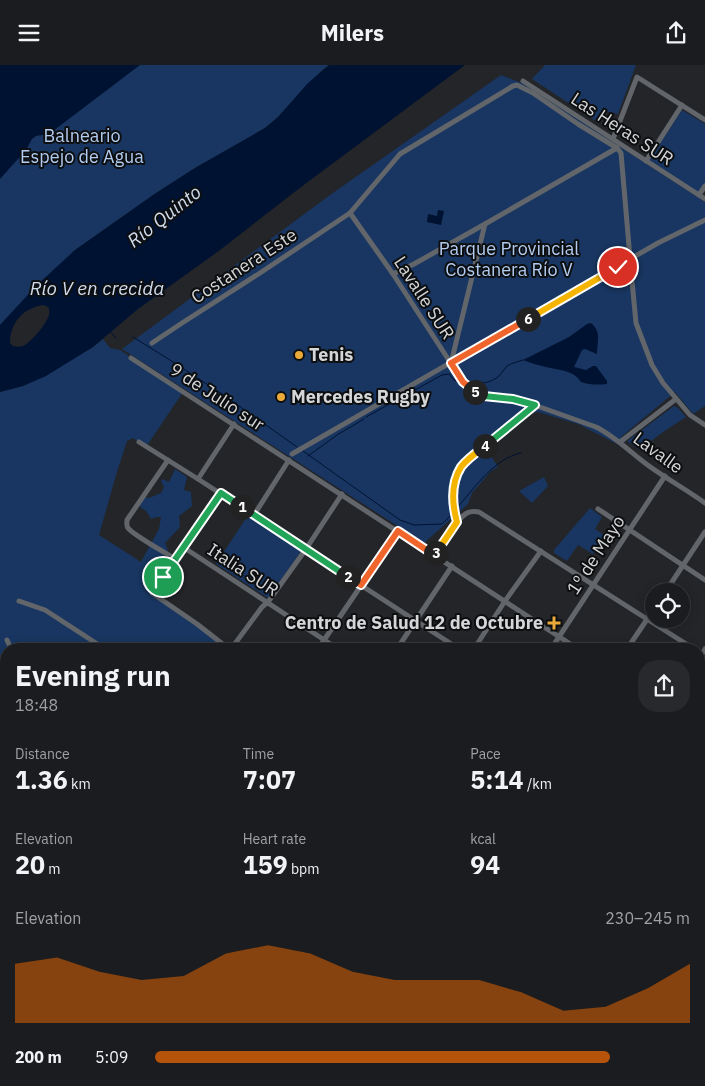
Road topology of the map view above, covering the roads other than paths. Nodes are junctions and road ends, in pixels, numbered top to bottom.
1 (523, 81) dead end
2 (682, 105) junction
3 (705, 119) edge
4 (613, 139) junction
5 (617, 148) junction
6 (646, 161) junction
7 (705, 186) edge
8 (699, 195) junction
9 (705, 199) edge
10 (350, 213) junction
11 (705, 220) edge
12 (486, 224) junction
13 (630, 260) junction
14 (393, 274) junction
15 (152, 343) dead end
16 (131, 358) dead end
17 (451, 363) junction
18 (676, 399) junction
19 (535, 405) junction
20 (234, 424) junction
21 (705, 425) edge
22 (620, 441) junction
23 (139, 442) dead end
24 (292, 454) dead end
25 (168, 460) junction
26 (289, 460) junction
27 (665, 476) junction
28 (198, 479) junction
29 (221, 493) junction
30 (342, 494) junction
31 (705, 503) edge
32 (598, 509) dead end
33 (254, 515) junction
34 (457, 522) junction
35 (630, 529) junction
36 (398, 531) junction
37 (705, 532) edge
38 (183, 547) junction
39 (306, 549) junction
40 (541, 551) junction
41 (434, 555) junction
42 (175, 559) junction
43 (683, 565) junction
44 (452, 566) junction
45 (705, 580) edge
46 (671, 583) edge
47 (361, 585) junction
48 (593, 585) junction
49 (19, 601) dead end
50 (505, 601) junction
51 (268, 602) junction
52 (645, 617) edge
53 (416, 621) junction
54 (645, 624) edge
55 (662, 628) edge
56 (559, 636) junction
57 (6, 640) dead end
58 (324, 640) junction
59 (8, 643) edge
60 (96, 643) edge
61 (222, 643) edge
62 (235, 643) edge
63 (322, 643) edge
64 (329, 643) edge
65 (401, 643) edge
66 (450, 643) edge
67 (478, 643) edge
68 (555, 643) edge
69 (569, 643) edge
70 (632, 643) edge
71 (685, 643) edge

1 - 4 street, Las Heras SUR
2 - 3 street
2 - 4 street
2 - 6 street
4 - 6 street, Las Heras SUR
5 - 10 street, Costanera Este
5 - 12 street
5 - 13 street
6 - 8 street, Las Heras SUR
7 - 8 street
8 - 9 street, Las Heras SUR
10 - 14 street, Lavalle SUR
10 - 15 street, Costanera Este
11 - 13 street
12 - 14 street
12 - 17 street
13 - 17 street
13 - 18 street
14 - 17 street, Lavalle SUR
16 - 20 street, 9 de Julio sur
17 - 19 street, Lavalle SUR
17 - 24 street
18 - 21 street
18 - 22 street
19 - 22 street, Lavalle SUR
19 - 34 street
20 - 26 street, 9 de Julio sur
20 - 28 street
22 - 27 street, Lavalle
23 - 25 street
25 - 28 street
25 - 42 street
26 - 30 street
26 - 33 street
27 - 31 street, Lavalle
27 - 35 street, 1º de Mayo
28 - 29 street
29 - 33 street
29 - 38 street
30 - 36 street
30 - 39 street
32 - 35 street
33 - 39 street
34 - 40 street
34 - 41 street
35 - 43 street
35 - 48 street, 1º de Mayo
36 - 41 street
36 - 47 street
37 - 43 street
38 - 42 street
38 - 51 street, Italia SUR
39 - 47 street
39 - 51 street
40 - 48 street
40 - 50 street
41 - 44 street
42 - 61 street
43 - 45 street
43 - 46 street
44 - 50 street
44 - 53 street
47 - 53 street
47 - 58 street
48 - 52 street
48 - 56 street, 1º de Mayo
49 - 60 street
50 - 56 street
50 - 67 street
51 - 58 street, Italia SUR
51 - 62 street
53 - 65 street
53 - 66 street
54 - 70 street
55 - 71 street
56 - 68 street, 1º de Mayo
56 - 69 street
57 - 59 street
58 - 63 street
58 - 64 street, Italia SUR

